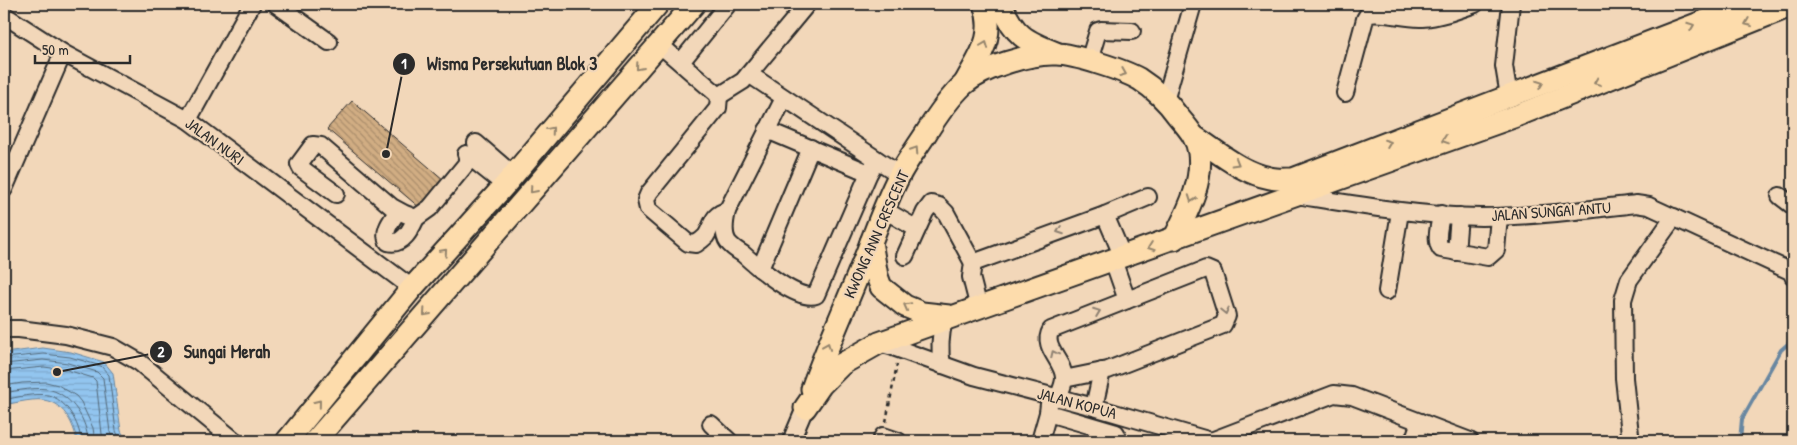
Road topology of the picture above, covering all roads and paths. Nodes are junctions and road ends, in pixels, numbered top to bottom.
1 (252, 4) edge
2 (276, 4) edge
3 (658, 4) edge
4 (694, 4) edge
5 (728, 4) edge
6 (807, 4) edge
7 (984, 4) edge
8 (1001, 4) edge
9 (1193, 4) edge
10 (1475, 4) edge
11 (1511, 4) edge
12 (1749, 4) edge
13 (1793, 5) edge
14 (4, 15) edge
15 (1132, 31) dead end
16 (329, 42) dead end
17 (659, 44) junction
18 (63, 53) junction
19 (1056, 54) junction
20 (1089, 61) junction
21 (681, 62) junction
22 (749, 74) junction
23 (965, 84) junction
24 (1345, 92) dead end
25 (720, 96) junction
26 (1509, 96) junction
27 (784, 98) junction
28 (1165, 100) junction
29 (188, 120) junction
30 (767, 130) junction
31 (1195, 137) junction
32 (811, 148) junction
33 (873, 166) junction
34 (900, 175) junction
35 (509, 180) junction
36 (4, 187) edge
37 (336, 194) dead end
38 (1296, 195) junction
39 (1148, 197) dead end
40 (398, 210) junction
41 (883, 210) junction
42 (727, 211) junction
43 (1400, 212) junction
44 (1441, 214) junction
45 (1105, 215) junction
46 (1459, 216) junction
47 (1499, 217) junction
48 (1674, 217) junction
49 (416, 218) junction
50 (917, 229) junction
51 (871, 239) junction
52 (1174, 239) junction
53 (1456, 252) junction
54 (906, 256) dead end
55 (1118, 258) junction
56 (973, 263) junction
57 (760, 269) junction
58 (1793, 273) edge
59 (412, 288) junction
60 (1387, 291) dead end
61 (1126, 300) junction
62 (979, 308) junction
63 (949, 318) junction
64 (4, 329) edge
65 (880, 343) junction
66 (901, 350) junction
67 (942, 365) junction
68 (1102, 371) junction
69 (1064, 379) junction
70 (1054, 397) junction
71 (1094, 407) junction
72 (805, 408) junction
73 (1048, 413) junction
74 (1420, 422) junction
75 (711, 424) dead end
76 (887, 439) edge
77 (235, 441) edge
78 (287, 441) edge
79 (316, 441) edge
80 (729, 441) edge
81 (792, 441) edge
82 (1040, 441) edge
83 (1116, 441) edge
84 (1211, 441) edge
85 (1412, 441) edge
86 (1470, 441) edge
87 (1627, 441) edge

1 - 29 street
2 - 16 street
35 -> 3 main road
4 - 17 main road
5 - 21 street
6 - 22 street
23 -> 7 main road
8 - 19 main road
9 - 28 street
10 - 24 street
11 - 26 street
26 -> 12 main road
13 -> 38 main road
14 - 18 street, JALAN NURI
15 - 20 street
17 - 21 street
17 -> 79 main road
18 - 29 street, JALAN NURI
18 - 36 street
19 - 20 main road, KWONG ANN CRESCENT
19 - 23 main road, KWONG ANN CRESCENT
20 -> 28 main road, KWONG ANN CRESCENT
21 - 25 street
22 - 25 street
22 - 27 street
34 -> 23 main road, KWONG ANN CRESCENT
25 - 42 street
31 -> 26 main road
27 - 30 street
27 - 33 street
28 - 31 main road, KWONG ANN CRESCENT
29 - 59 street, JALAN NURI
30 - 32 street
30 - 42 street
31 -> 52 main road, KWONG ANN CRESCENT
32 - 33 street
32 - 57 street
33 - 34 street
33 - 57 street
34 - 41 main road, KWONG ANN CRESCENT
35 - 49 street
59 -> 35 main road
37 - 40 street
38 - 43 street, JALAN SUNGAI ANTU
38 - 52 main road
39 - 45 street
40 - 49 street
40 - 49 street
41 - 50 street
41 - 51 main road, KWONG ANN CRESCENT
42 - 57 street
43 - 44 street, JALAN SUNGAI ANTU
43 - 60 street
44 - 46 street, JALAN SUNGAI ANTU
44 - 53 street
45 - 55 street
45 -> 56 street
46 - 47 street, JALAN SUNGAI ANTU
46 - 53 street
47 - 48 street, JALAN SUNGAI ANTU
47 - 53 street
48 - 58 street, JALAN SUNGAI ANTU
48 - 87 street
50 - 54 street
50 - 56 street
63 -> 51 main road
72 -> 51 main road, KWONG ANN CRESCENT
52 -> 55 main road
55 - 61 street
55 - 62 main road
56 - 62 street
78 -> 59 main road
61 -> 68 street
69 -> 61 street
62 - 63 main road
63 - 65 main road
63 - 67 street
64 - 77 street
65 - 66 street, JALAN KOPUA
65 - 72 main road
66 - 67 street, JALAN KOPUA
66 - 76 path
67 - 70 street, JALAN KOPUA
68 - 69 street
68 - 71 street
69 - 70 street
70 - 71 street, JALAN KOPUA
70 - 73 street
71 - 84 street, JALAN KOPUA
72 - 81 street
73 - 82 street
73 - 83 street
74 - 84 street
74 - 85 street
74 - 86 street
75 - 80 street

